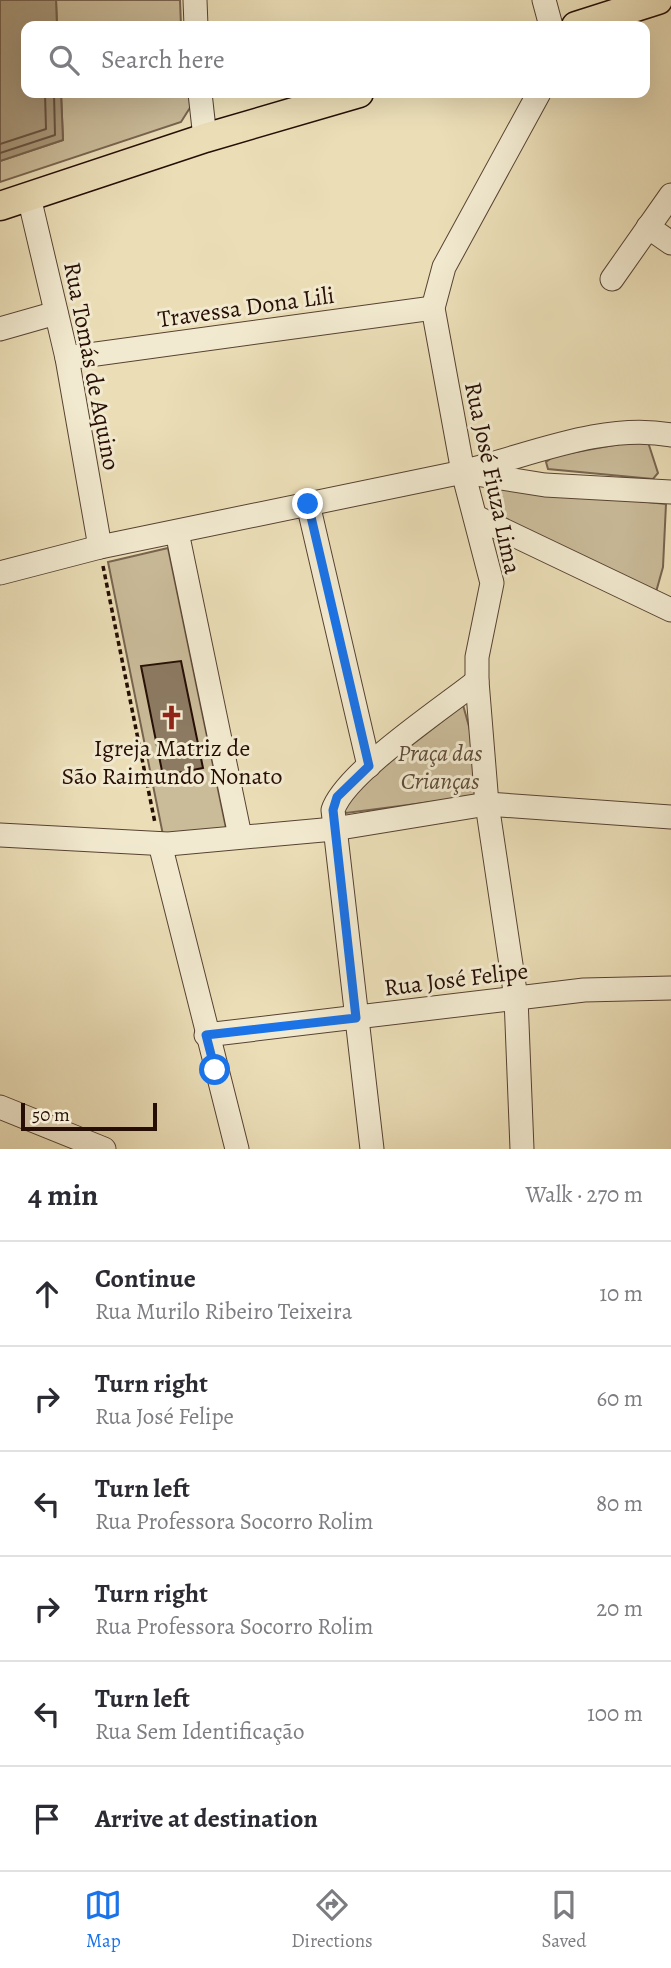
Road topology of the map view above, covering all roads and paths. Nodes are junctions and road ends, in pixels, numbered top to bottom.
1 (195, 0) edge
2 (544, 0) edge
3 (658, 0) edge
4 (196, 21) edge
5 (550, 21) edge
6 (592, 21) edge
7 (201, 98) edge
8 (342, 98) edge
9 (536, 98) edge
10 (205, 138) junction
11 (671, 195) edge
12 (29, 197) junction
13 (0, 206) edge
14 (648, 228) junction
15 (671, 243) edge
16 (612, 279) dead end
17 (433, 308) junction
18 (56, 313) junction
19 (0, 329) edge
20 (66, 358) junction
21 (671, 435) edge
22 (463, 472) junction
23 (671, 492) edge
24 (308, 504) junction
25 (476, 517) junction
26 (177, 532) junction
27 (100, 547) junction
28 (0, 573) edge
29 (670, 606) edge
30 (477, 681) junction
31 (369, 766) junction
32 (487, 804) junction
33 (671, 817) edge
34 (334, 829) junction
35 (0, 835) edge
36 (240, 836) junction
37 (160, 844) junction
38 (671, 988) edge
39 (516, 998) junction
40 (356, 1018) junction
41 (206, 1035) junction
42 (0, 1107) edge
43 (104, 1149) edge
44 (237, 1149) edge
45 (372, 1149) edge
46 (522, 1149) edge

1 - 4 street
2 - 5 street
3 - 6 main road
7 - 10 street
8 - 10 main road
9 - 17 street, Rua José Fiuza Lima
10 - 12 main road
11 - 14 street
12 - 13 main road
12 - 18 street, Rua Tomás de Aquino
14 - 15 street
14 - 16 street
17 - 20 street, Travessa Dona Lili
17 - 22 street, Rua José Fiuza Lima
18 - 19 street
18 - 20 street, Rua Tomás de Aquino
20 - 27 street, Rua Tomás de Aquino
21 - 22 street
22 - 23 street
22 - 24 street
22 - 25 street, Rua José Fiuza Lima
24 - 26 street
24 - 31 street
25 - 29 street
25 - 30 street, Rua José Fiuza Lima
26 - 27 street
26 - 36 street
27 - 28 street
27 - 37 path
30 - 31 street
30 - 32 street, Rua José Fiuza Lima
31 - 34 street
32 - 33 street
32 - 34 street
32 - 39 street, Rua José Fiuza Lima
34 - 36 street
34 - 40 street
35 - 37 street
36 - 37 street
37 - 41 street
38 - 39 street, Rua José Felipe
39 - 40 street, Rua José Felipe
39 - 46 street, Rua José Fiuza Lima
40 - 41 street, Rua José Felipe
40 - 45 street
41 - 44 street
42 - 43 street

